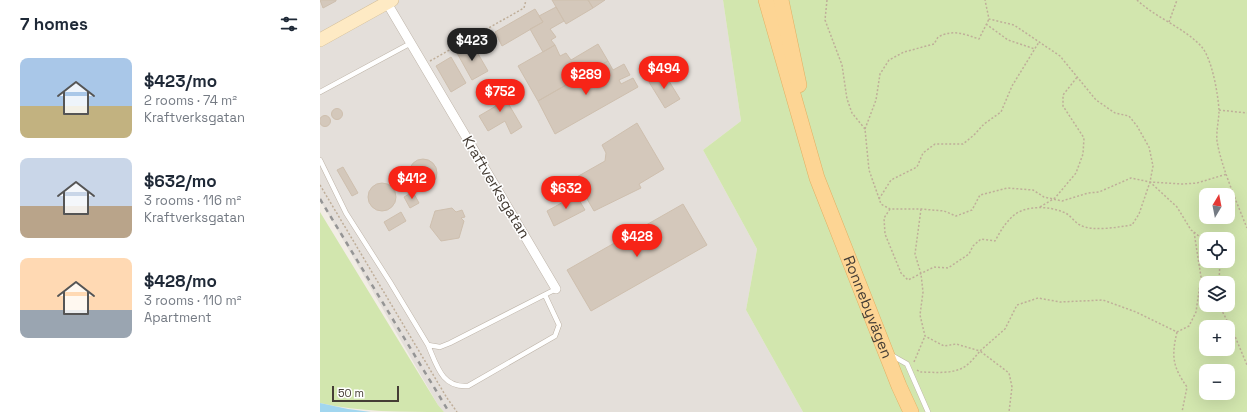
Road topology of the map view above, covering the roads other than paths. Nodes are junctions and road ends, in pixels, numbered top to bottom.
1 (766, 0) edge
2 (781, 0) edge
3 (389, 2) edge
4 (320, 40) edge
5 (410, 43) junction
6 (320, 92) edge
7 (320, 160) edge
8 (827, 200) junction
9 (556, 289) joint
10 (545, 295) junction
11 (428, 346) junction
12 (886, 352) junction
13 (911, 412) edge
14 (928, 412) edge

1 - 8 main road, Ronnebyvägen
2 - 8 main road, Ronnebyvägen
3 - 4 street
3 - 5 street, Kraftverksgatan
5 - 6 lane
5 - 9 street, Kraftverksgatan
7 - 11 lane
8 - 12 main road, Ronnebyvägen
9 - 10 lane
10 - 11 lane
10 - 11 lane
12 - 13 main road, Ronnebyvägen
12 - 14 lane

